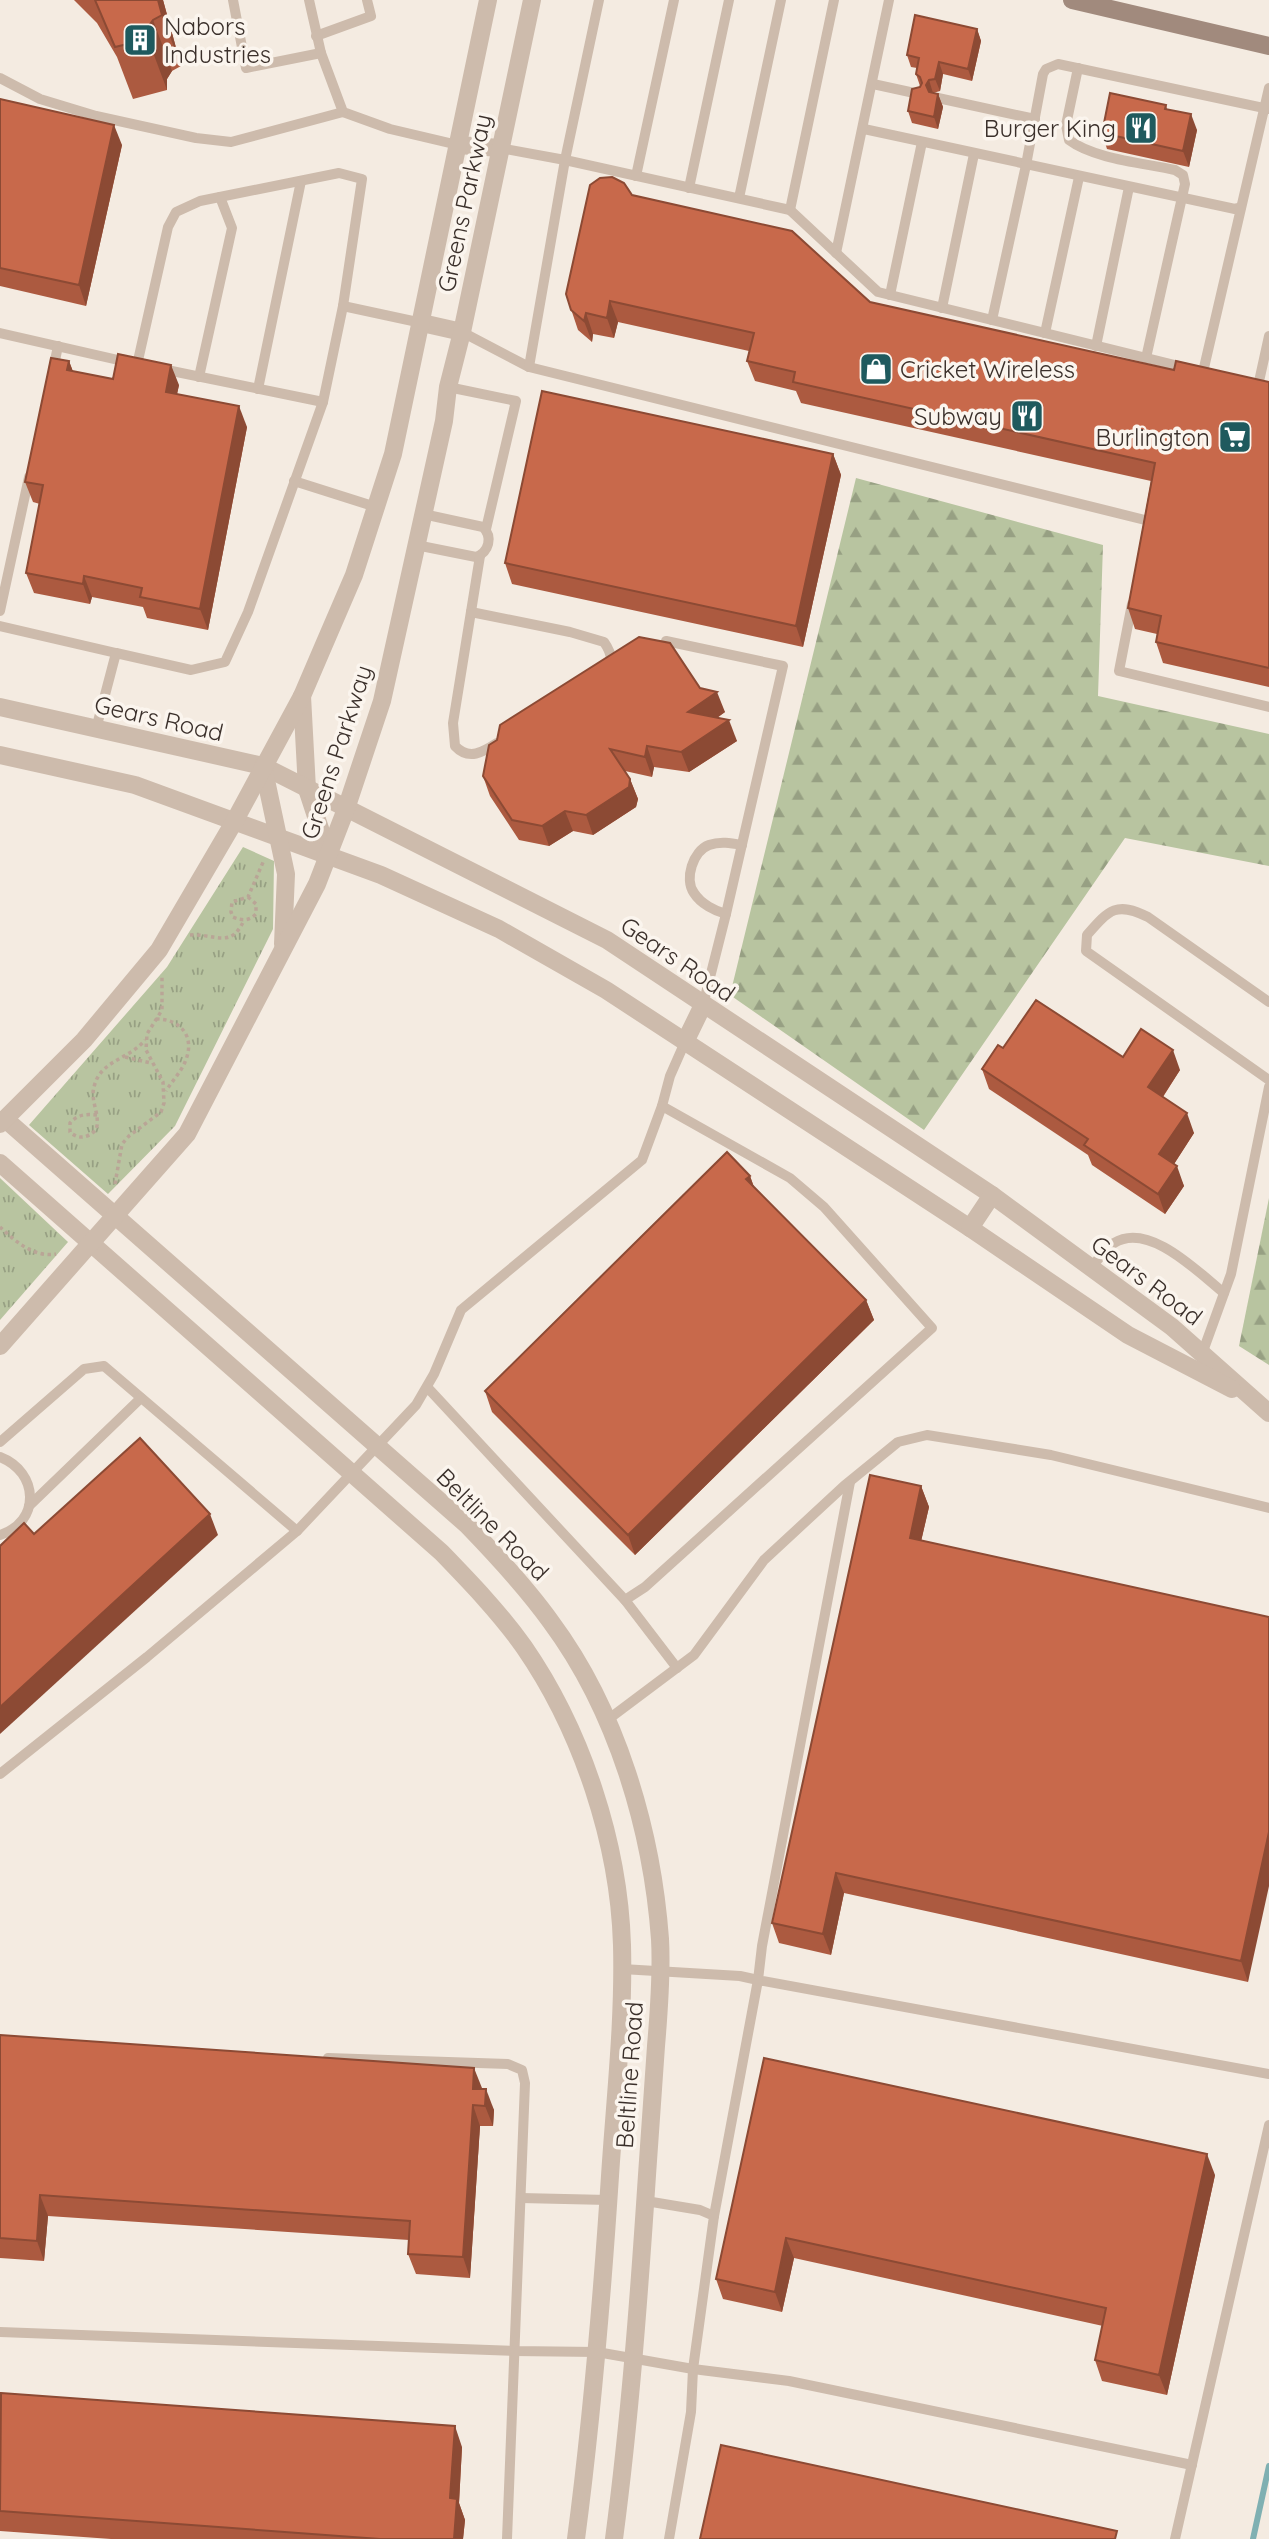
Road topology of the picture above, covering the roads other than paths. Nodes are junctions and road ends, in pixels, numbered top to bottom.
1 (233, 0) edge
2 (309, 0) edge
3 (367, 0) edge
4 (488, 0) edge
5 (532, 0) edge
6 (599, 0) edge
7 (674, 0) edge
8 (729, 0) edge
9 (781, 0) edge
10 (834, 0) edge
11 (887, 0) edge
12 (1072, 0) edge
13 (316, 36) junction
14 (1269, 46) edge
15 (321, 53) junction
16 (1078, 68) junction
17 (0, 78) edge
18 (873, 84) junction
19 (1269, 88) edge
20 (919, 94) edge
21 (938, 97) edge
22 (1267, 108) edge
23 (343, 112) junction
24 (1035, 119) junction
25 (864, 129) junction
26 (922, 142) junction
27 (458, 145) junction
28 (500, 148) junction
29 (974, 154) junction
30 (565, 160) junction
31 (1026, 165) junction
32 (636, 176) junction
33 (1079, 177) junction
34 (301, 181) junction
35 (1129, 187) junction
36 (689, 188) junction
37 (220, 197) junction
38 (739, 198) junction
39 (1183, 198) junction
40 (1241, 207) junction
41 (790, 210) junction
42 (836, 253) junction
43 (890, 295) junction
44 (343, 306) junction
45 (942, 308) junction
46 (992, 320) junction
47 (422, 323) junction
48 (0, 332) edge
49 (462, 332) junction
50 (1045, 333) junction
51 (1269, 336) edge
52 (58, 346) junction
53 (1096, 346) junction
54 (1146, 358) junction
55 (137, 365) junction
56 (529, 367) junction
57 (1203, 372) junction
58 (1214, 375) edge
59 (199, 377) junction
60 (1247, 383) edge
61 (49, 386) edge
62 (448, 387) junction
63 (1264, 387) edge
64 (258, 389) junction
65 (323, 402) junction
66 (32, 465) edge
67 (295, 481) junction
68 (376, 507) junction
69 (423, 514) junction
70 (486, 529) junction
71 (1147, 534) edge
72 (416, 545) junction
73 (480, 556) junction
74 (1135, 589) edge
75 (0, 611) edge
76 (471, 612) junction
77 (0, 626) edge
78 (666, 640) edge
79 (116, 653) junction
80 (598, 677) edge
81 (302, 696) junction
82 (0, 707) edge
83 (1269, 707) edge
84 (96, 729) junction
85 (511, 734) edge
86 (0, 755) edge
87 (263, 766) junction
88 (307, 789) junction
89 (346, 809) junction
90 (234, 822) junction
91 (278, 838) junction
92 (742, 845) junction
93 (329, 856) junction
94 (726, 914) junction
95 (282, 951) junction
96 (1269, 1002) edge
97 (703, 1005) junction
98 (685, 1042) junction
99 (1269, 1080) edge
100 (1269, 1087) edge
101 (662, 1106) junction
102 (2, 1119) edge
103 (0, 1163) edge
104 (992, 1195) junction
105 (114, 1216) junction
106 (970, 1228) junction
107 (90, 1244) junction
108 (1091, 1267) junction
109 (1224, 1293) junction
110 (0, 1346) edge
111 (1202, 1354) junction
112 (427, 1387) junction
113 (141, 1398) junction
114 (1253, 1400) junction
115 (1269, 1412) edge
116 (0, 1442) edge
117 (378, 1447) junction
118 (0, 1457) edge
119 (352, 1474) junction
120 (850, 1482) junction
121 (29, 1506) junction
122 (1269, 1508) edge
123 (297, 1531) junction
124 (0, 1535) edge
125 (625, 1600) junction
126 (677, 1668) junction
127 (606, 1721) junction
128 (0, 1774) edge
129 (622, 1969) junction
130 (659, 1971) junction
131 (758, 1980) junction
132 (316, 2058) edge
133 (1269, 2074) edge
134 (1269, 2126) edge
135 (521, 2197) junction
136 (608, 2200) junction
137 (646, 2201) junction
138 (714, 2216) junction
139 (0, 2332) edge
140 (514, 2351) junction
141 (597, 2352) junction
142 (634, 2358) junction
143 (693, 2369) junction
144 (1192, 2465) junction
145 (507, 2539) edge
146 (576, 2539) edge
147 (614, 2539) edge
148 (669, 2539) edge
149 (1175, 2539) edge

1 - 15 lane
2 - 13 lane
3 - 13 lane
4 - 27 street, Greens Parkway
5 - 28 street, Greens Parkway
6 - 30 lane
7 - 32 lane
8 - 36 lane
9 - 38 lane
10 - 41 lane
11 - 18 lane
12 - 14 main road
13 - 15 lane
15 - 23 lane
16 - 22 lane
16 - 24 lane
16 - 39 lane
17 - 23 lane
18 - 20 lane
18 - 25 lane
19 - 22 lane
21 - 24 lane
22 - 40 lane
23 - 27 lane
24 - 31 lane
25 - 26 lane
25 - 42 lane
26 - 29 lane
26 - 43 lane
27 - 28 street
27 - 47 street, Greens Parkway
28 - 30 lane
28 - 49 street, Greens Parkway
29 - 31 lane
29 - 45 lane
30 - 32 lane
30 - 56 lane
31 - 33 lane
31 - 46 lane
32 - 36 lane
33 - 35 lane
33 - 50 lane
34 - 37 lane
34 - 44 lane
34 - 64 lane
35 - 39 lane
35 - 53 lane
36 - 38 lane
37 - 55 lane
37 - 59 lane
38 - 41 lane
39 - 40 lane
39 - 54 lane
40 - 57 lane
41 - 42 lane
42 - 43 lane
43 - 45 lane
44 - 47 lane
44 - 65 lane
45 - 46 lane
46 - 50 lane
47 - 49 street
47 - 68 street, Greens Parkway
48 - 52 lane
49 - 56 lane
49 - 62 street, Greens Parkway
50 - 53 lane
51 - 63 lane
52 - 55 lane
52 - 61 lane
53 - 54 lane
54 - 57 lane
55 - 59 lane
56 - 71 lane
57 - 58 lane
59 - 64 lane
60 - 63 lane
62 - 69 street, Greens Parkway
62 - 70 lane
64 - 65 lane
65 - 67 lane
66 - 75 lane
67 - 68 lane
67 - 79 lane
68 - 81 street, Greens Parkway
69 - 70 lane
69 - 72 street, Greens Parkway
70 - 73 lane
72 - 73 lane
72 - 89 street, Greens Parkway
73 - 76 lane
74 - 83 lane
76 - 80 lane
76 - 85 lane
77 - 79 lane
78 - 92 lane
79 - 84 lane
81 - 87 street, Greens Parkway
81 - 88 street
82 - 84 street, Gears Road
84 - 87 street, Gears Road
86 - 90 street, Gears Road
87 - 88 street, Gears Road
87 - 90 street, Greens Parkway
87 - 91 street
88 - 89 street, Gears Road
88 - 93 street
89 - 93 street, Greens Parkway
89 - 97 street, Gears Road
90 - 91 street, Gears Road
90 - 102 street, Greens Parkway
91 - 93 street, Gears Road
91 - 95 street
92 - 94 lane
92 - 94 lane
93 - 95 street, Greens Parkway
93 - 98 street, Gears Road
94 - 97 lane
95 - 105 street, Greens Parkway
96 - 99 lane
97 - 98 street
97 - 104 street, Gears Road
98 - 101 lane
98 - 106 street, Gears Road
100 - 109 lane
101 - 112 lane
101 - 125 lane
102 - 105 street, Beltline Road
103 - 107 street, Beltline Road
104 - 106 street
104 - 108 street, Gears Road
105 - 107 street, Greens Parkway
105 - 117 street, Beltline Road
106 - 114 street, Gears Road
107 - 110 street, Greens Parkway
107 - 119 street, Beltline Road
108 - 109 lane
108 - 111 street, Gears Road
109 - 111 lane
111 - 114 street, Gears Road
112 - 117 lane
112 - 125 lane
113 - 116 lane
113 - 121 lane
113 - 123 lane
114 - 115 street, Gears Road
117 - 119 lane
117 - 127 street, Beltline Road
118 - 121 lane
119 - 123 lane
119 - 129 street, Beltline Road
120 - 122 lane
120 - 126 lane
120 - 131 lane
121 - 124 lane
123 - 128 lane
125 - 126 lane
126 - 127 lane
127 - 130 street, Beltline Road
129 - 130 lane
129 - 136 street, Beltline Road
130 - 131 lane
130 - 137 street, Beltline Road
131 - 133 lane
131 - 138 lane
132 - 135 lane
134 - 144 lane
135 - 136 lane
135 - 140 lane
136 - 141 street, Beltline Road
137 - 138 lane
137 - 142 street, Beltline Road
138 - 143 lane
139 - 140 lane
140 - 141 lane
140 - 145 lane
141 - 142 lane
141 - 146 street, Beltline Road
142 - 143 lane
142 - 147 street, Beltline Road
143 - 144 lane
143 - 148 lane
144 - 149 lane

